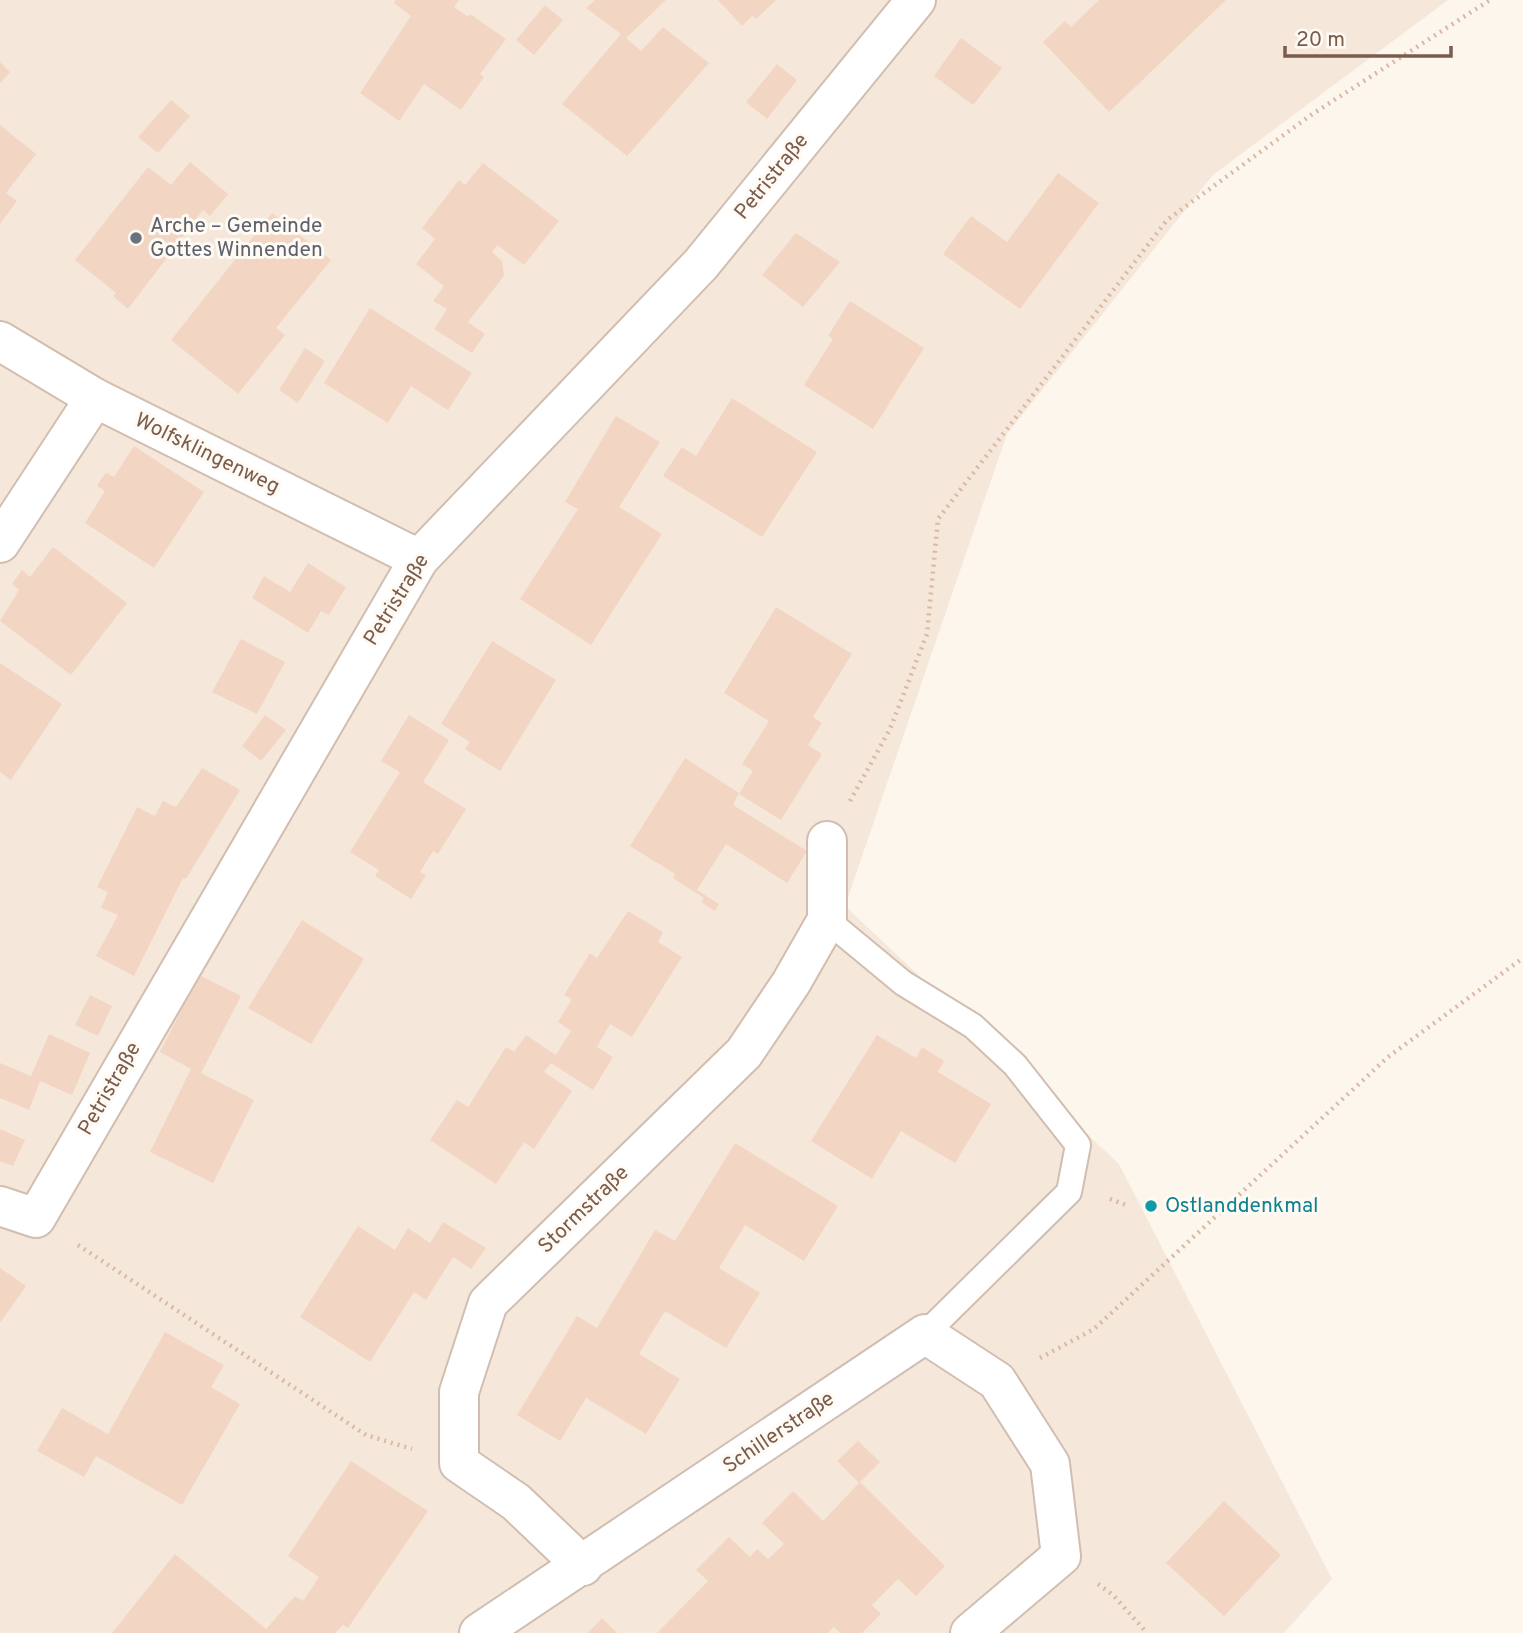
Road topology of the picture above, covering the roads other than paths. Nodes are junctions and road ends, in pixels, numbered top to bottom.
1 (916, 0) edge
2 (0, 341) edge
3 (95, 398) junction
4 (0, 544) edge
5 (419, 559) junction
6 (827, 841) road end
7 (827, 920) junction
8 (0, 1206) edge
9 (925, 1334) junction
10 (583, 1566) junction
11 (479, 1633) edge
12 (970, 1633) edge

1 - 5 street, Petristraße
2 - 3 street, Wolfsklingenweg
3 - 4 street
3 - 5 street, Wolfsklingenweg
5 - 8 street, Petristraße
6 - 7 street, Stormstraße
7 - 9 lane
7 - 10 street, Stormstraße
9 - 10 street, Schillerstraße
9 - 12 street
10 - 11 street, Schillerstraße

